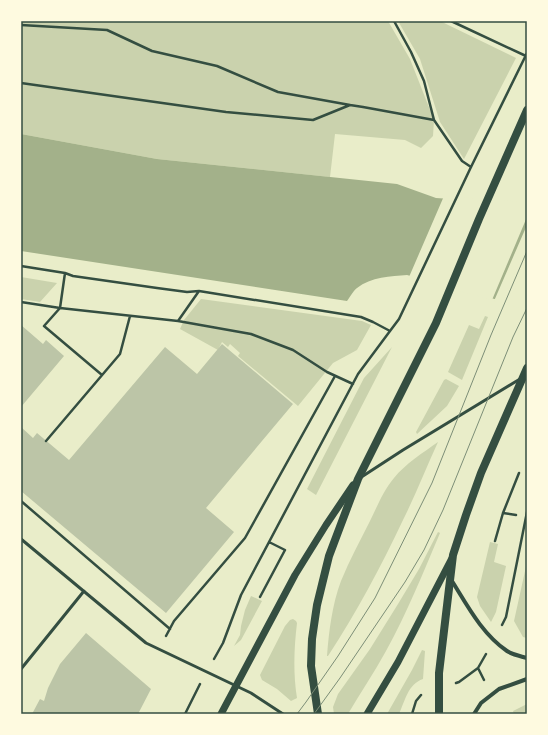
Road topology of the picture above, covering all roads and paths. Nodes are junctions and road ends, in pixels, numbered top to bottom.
1 (394, 21) edge
2 (451, 21) edge
3 (21, 25) edge
4 (526, 54) edge
5 (21, 83) edge
6 (350, 105) junction
7 (527, 110) edge
8 (434, 120) junction
9 (472, 167) junction
10 (21, 266) edge
11 (65, 273) junction
12 (199, 292) junction
13 (21, 302) edge
14 (60, 308) junction
15 (130, 316) junction
16 (178, 321) junction
17 (390, 331) junction
18 (527, 368) edge
19 (102, 375) junction
20 (335, 376) junction
21 (523, 377) junction
22 (353, 384) junction
23 (46, 441) dead end
24 (519, 473) dead end
25 (358, 479) junction
26 (21, 501) edge
27 (527, 512) edge
28 (503, 514) junction
29 (516, 515) dead end
30 (21, 539) edge
31 (495, 541) dead end
32 (269, 542) junction
33 (453, 555) junction
34 (450, 578) junction
35 (84, 592) junction
36 (260, 597) dead end
37 (170, 629) junction
38 (500, 629) dead end
39 (159, 649) junction
40 (487, 652) dead end
41 (527, 658) edge
42 (478, 668) junction
43 (21, 669) edge
44 (206, 672) junction
45 (527, 680) edge
46 (459, 682) dead end
47 (486, 684) dead end
48 (236, 686) junction
49 (426, 692) dead end
50 (185, 714) edge
51 (221, 714) edge
52 (283, 714) edge
53 (318, 714) edge
54 (367, 714) edge
55 (412, 714) edge
56 (439, 714) edge
57 (474, 714) edge

1 - 8 path
2 - 4 path
3 - 6 path
4 - 9 path
5 - 6 path
6 - 8 path
7 - 25 main road
8 - 9 path
9 - 17 path
10 - 11 path
11 - 12 path
11 - 14 path
12 - 16 path
12 - 17 path
13 - 14 path
14 - 15 path
14 - 19 path
15 - 16 path
15 - 19 path
16 - 20 path
17 - 22 path
18 - 21 main road
19 - 23 path
20 - 22 path
20 - 37 path
21 - 25 lane
21 - 33 main road
22 - 32 path
24 - 28 path
25 - 48 street
25 - 53 main road
26 - 37 path
27 - 38 path
28 - 29 path
28 - 31 path
30 - 35 lane
32 - 36 path
32 - 44 path
33 - 34 main road
33 - 54 street
34 - 41 street
34 - 56 main road
35 - 39 lane
35 - 43 lane
37 - 39 path
39 - 44 lane
40 - 42 path
42 - 46 path
42 - 47 path
44 - 48 lane
44 - 50 path
45 - 57 street
48 - 51 street
48 - 52 lane
49 - 55 path

